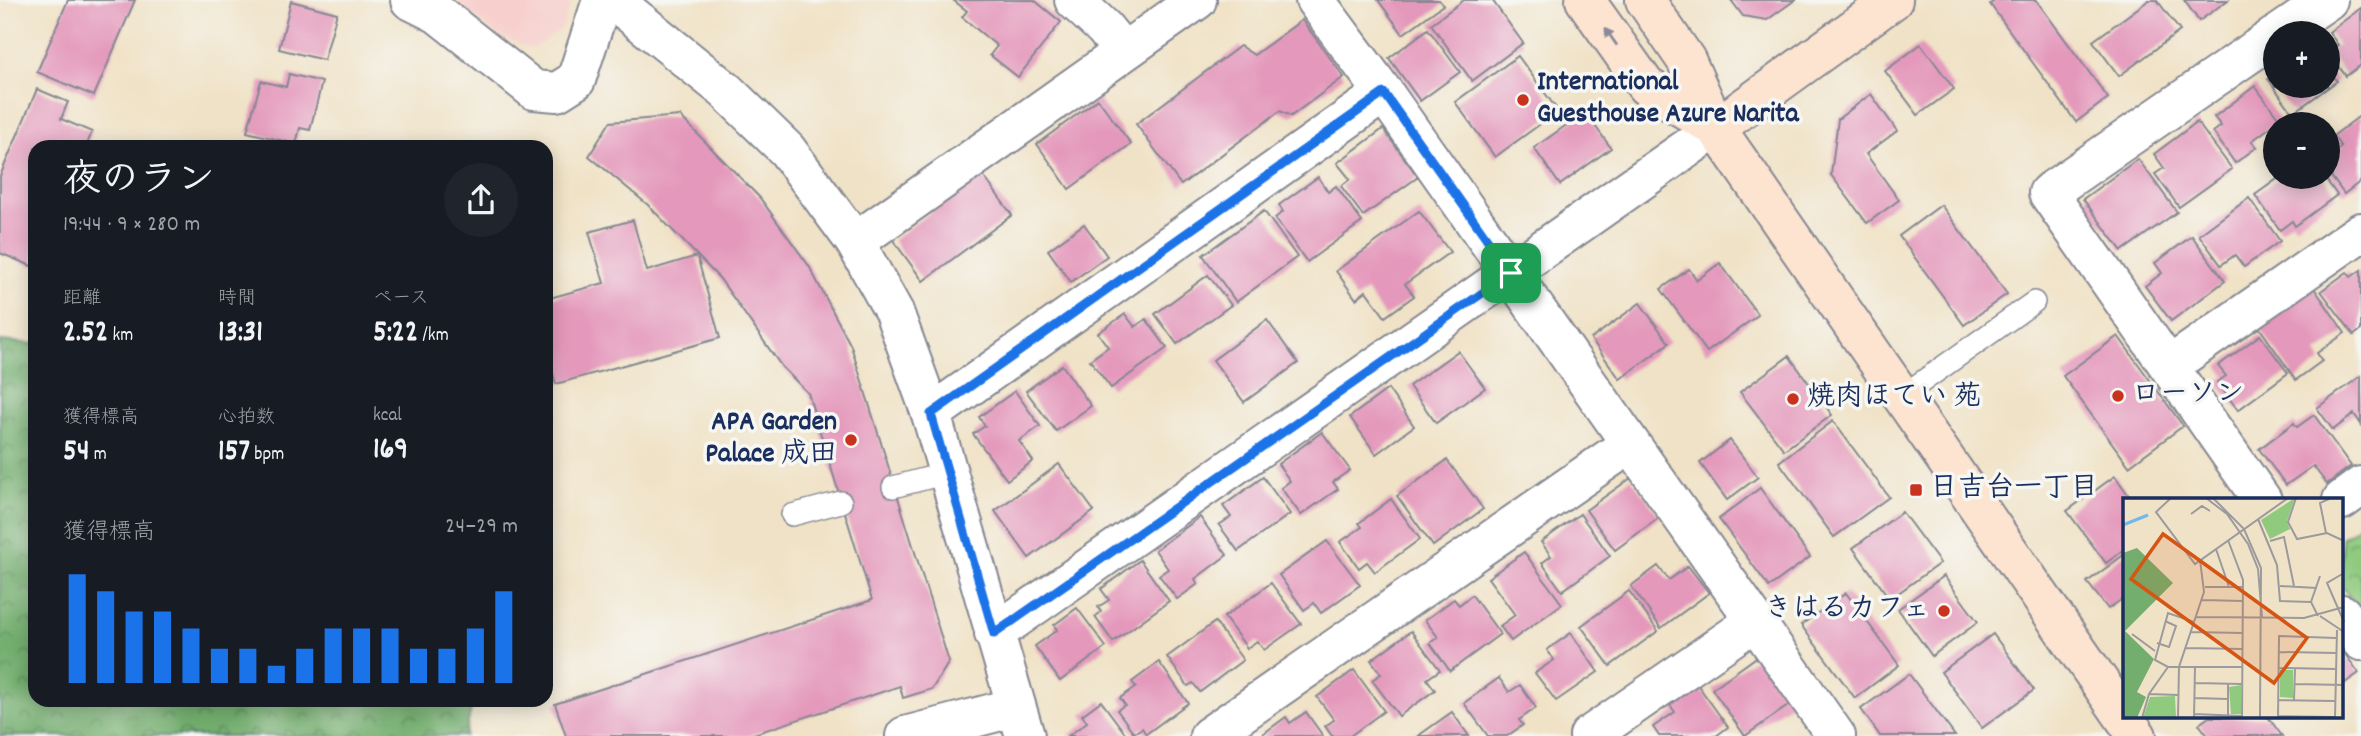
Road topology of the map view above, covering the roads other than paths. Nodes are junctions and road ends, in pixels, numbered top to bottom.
1 (410, 0) edge
2 (602, 0) edge
3 (613, 0) edge
4 (1074, 0) edge
5 (1197, 0) edge
6 (1315, 0) edge
7 (1585, 0) edge
8 (1645, 0) edge
9 (1893, 0) edge
10 (2328, 0) edge
11 (2297, 21) edge
12 (2263, 44) edge
13 (1122, 50) junction
14 (1384, 93) junction
15 (1716, 128) junction
16 (2361, 232) edge
17 (855, 242) junction
18 (1511, 273) junction
19 (2035, 302) dead end
20 (2169, 366) junction
21 (1902, 396) junction
22 (931, 414) junction
23 (1630, 444) junction
24 (947, 473) junction
25 (2361, 486) edge
26 (893, 487) dead end
27 (2261, 498) edge
28 (2344, 499) edge
29 (841, 502) dead end
30 (792, 514) dead end
31 (2344, 617) edge
32 (1754, 622) junction
33 (994, 634) junction
34 (2361, 641) edge
35 (2123, 716) edge
36 (2125, 718) edge
37 (1020, 721) edge
38 (905, 736) edge
39 (1209, 736) edge
40 (1589, 736) edge
41 (1836, 736) edge
42 (2137, 736) edge

1 - 2 street
3 - 17 street
4 - 13 street
5 - 13 street
6 - 14 street
15 -> 7 street
8 - 15 street
9 - 15 street
10 - 11 street
12 - 20 street
13 - 17 street
14 - 18 street
14 - 22 street
15 - 18 street
15 - 21 street
16 - 20 street
17 - 22 street
18 - 23 street
18 - 33 street
19 - 21 lane
20 - 27 street
21 - 35 street
22 - 24 street
23 - 32 street
23 - 39 street
24 - 26 lane
24 - 33 street
25 - 28 street
29 - 30 lane
31 - 34 street
32 - 40 street
32 - 41 street
33 - 37 street
36 - 42 street
37 - 38 street

